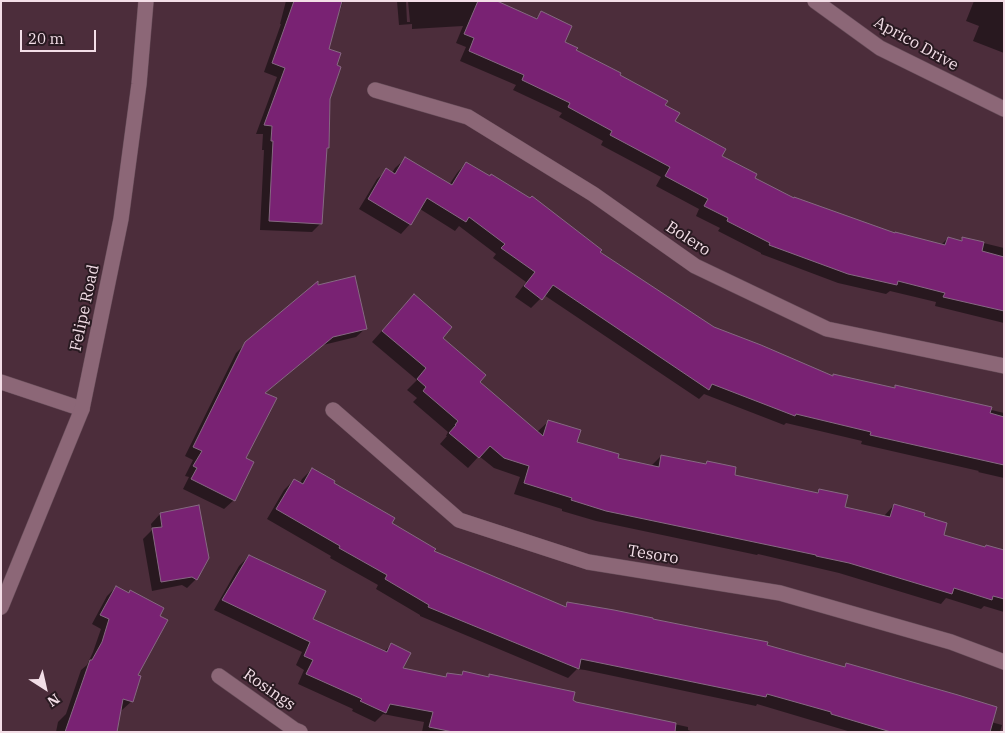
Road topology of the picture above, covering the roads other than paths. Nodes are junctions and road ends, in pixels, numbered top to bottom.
1 (146, 1) edge
2 (815, 1) edge
3 (375, 90) dead end
4 (1004, 109) edge
5 (1004, 366) edge
6 (1, 382) edge
7 (82, 409) junction
8 (333, 410) dead end
9 (1, 607) edge
10 (1004, 662) edge
11 (219, 676) dead end
12 (300, 732) edge

1 - 7 street, Felipe Road
2 - 4 street, Aprico Drive
3 - 5 street, Bolero
6 - 7 street
7 - 9 street, Felipe Road
8 - 10 street, Tesoro
11 - 12 street, Rosings

